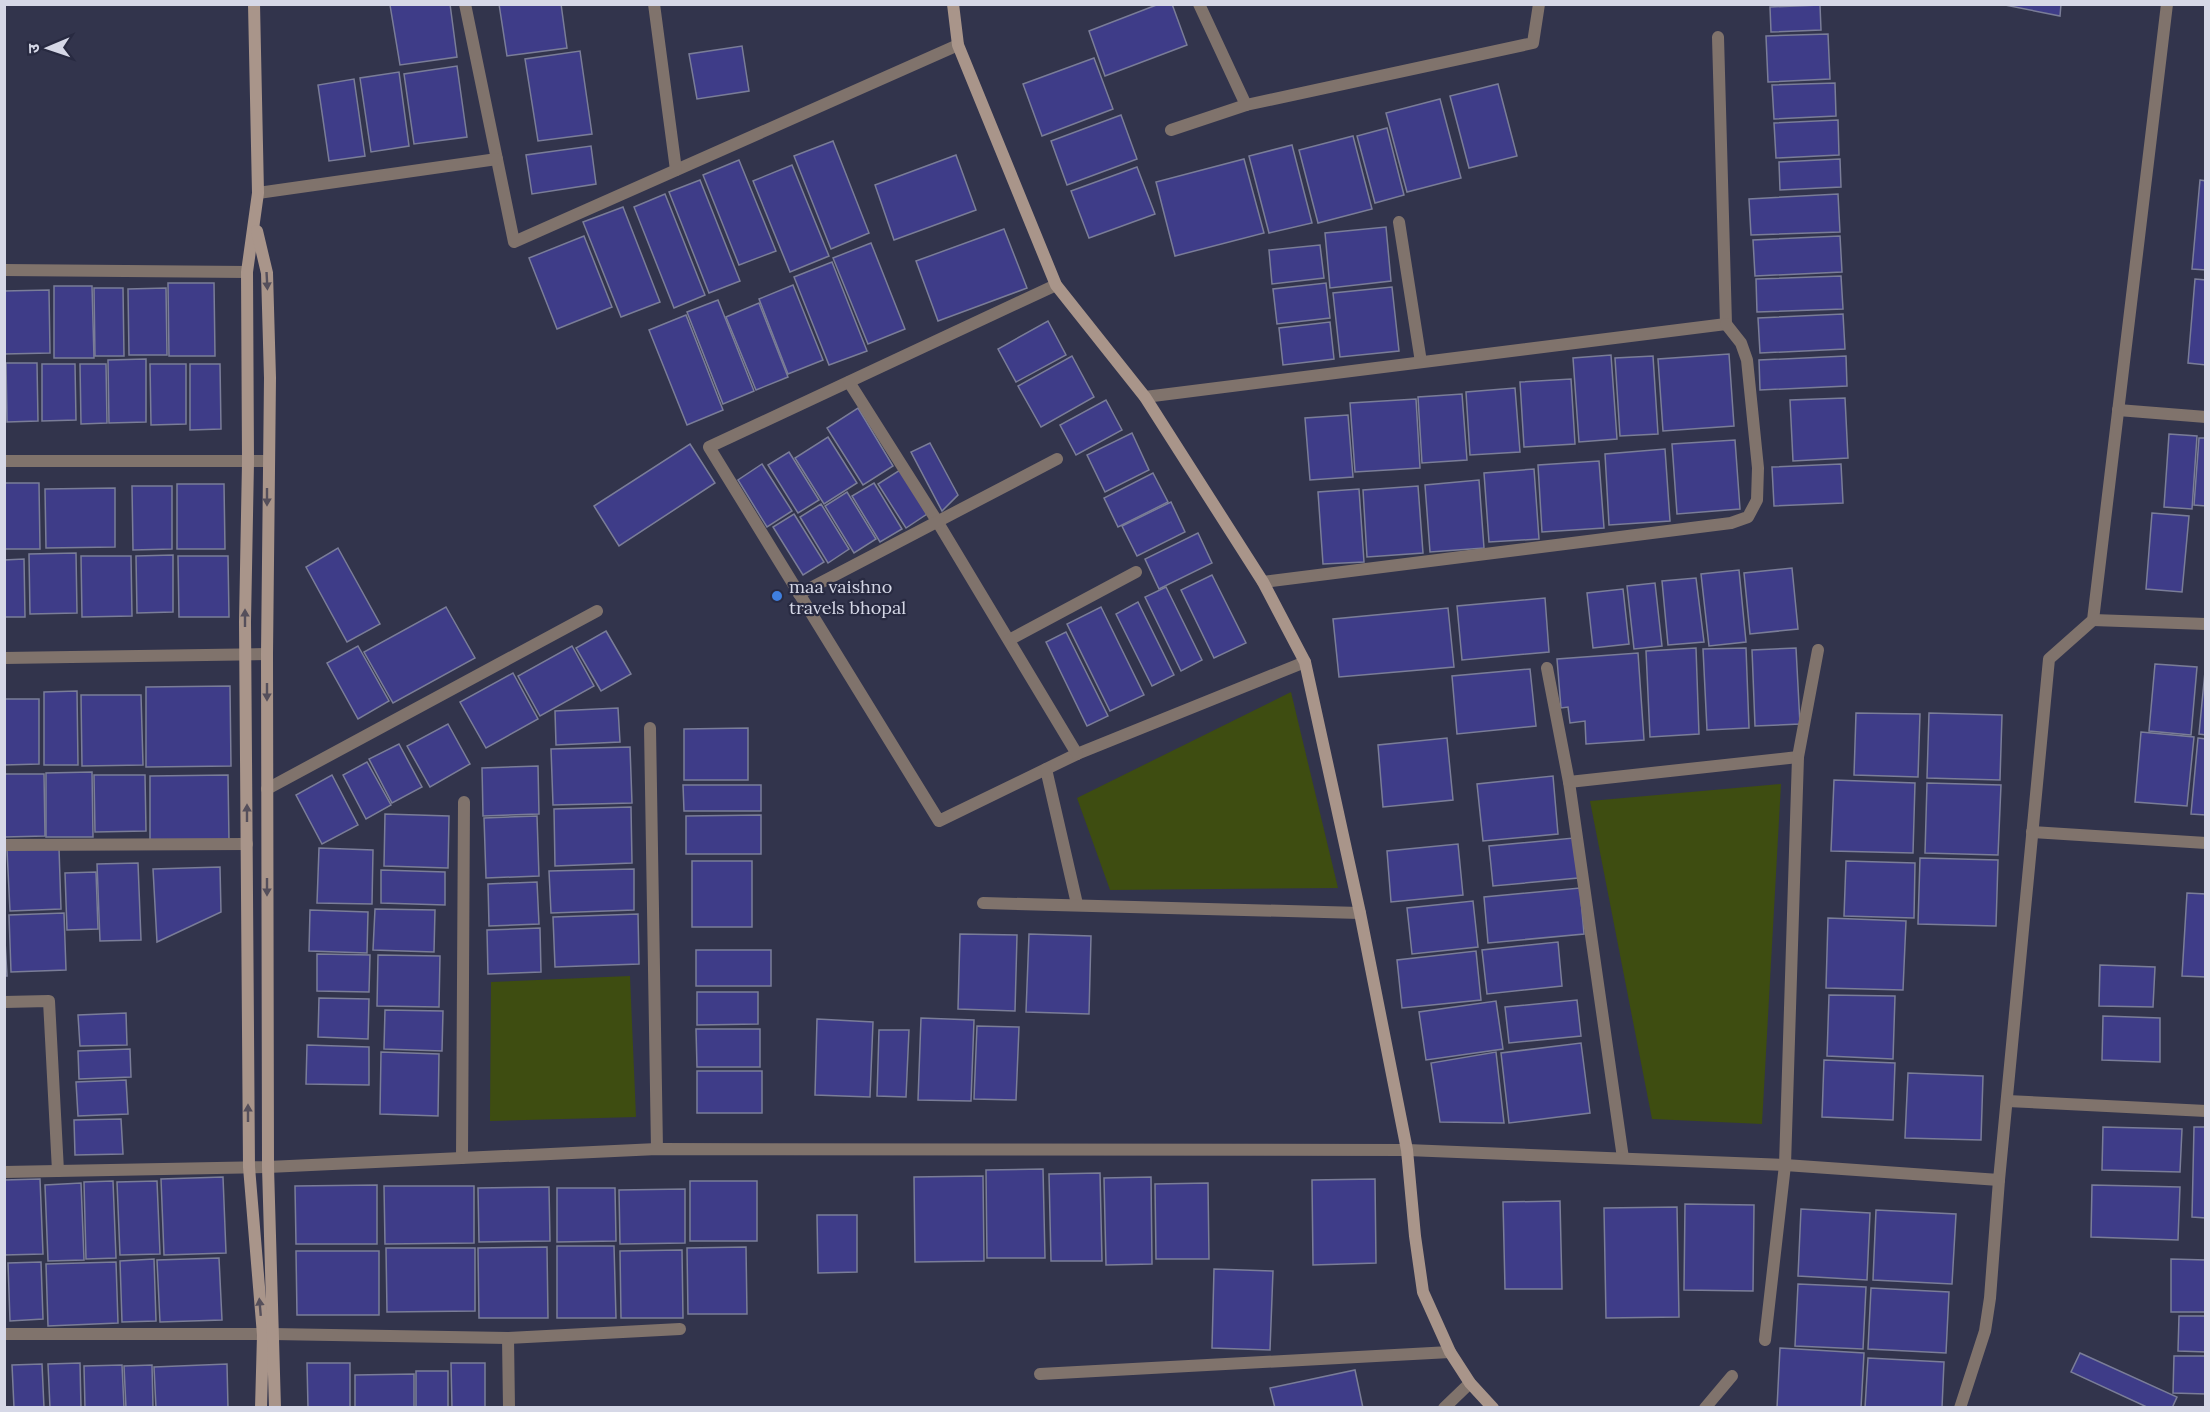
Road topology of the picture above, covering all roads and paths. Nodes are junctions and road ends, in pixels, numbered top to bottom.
1 (254, 4) edge
2 (465, 4) edge
3 (654, 4) edge
4 (953, 4) edge
5 (1199, 4) edge
6 (1539, 4) edge
7 (2167, 4) edge
8 (1718, 37) dead end
9 (958, 45) junction
10 (1246, 105) junction
11 (1171, 130) dead end
12 (497, 159) junction
13 (676, 170) junction
14 (258, 193) junction
15 (1399, 222) dead end
16 (255, 224) junction
17 (4, 270) edge
18 (247, 272) junction
19 (1056, 285) junction
20 (1726, 324) junction
21 (1421, 362) junction
22 (849, 382) junction
23 (1145, 397) junction
24 (2118, 410) junction
25 (2205, 417) edge
26 (1057, 459) dead end
27 (4, 461) edge
28 (268, 461) junction
29 (248, 462) junction
30 (937, 521) junction
31 (1136, 572) dead end
32 (1263, 582) junction
33 (799, 594) junction
34 (597, 611) dead end
35 (2093, 620) junction
36 (2205, 624) edge
37 (1009, 640) junction
38 (1818, 650) dead end
39 (246, 654) junction
40 (267, 654) junction
41 (4, 658) edge
42 (1305, 662) junction
43 (1547, 668) dead end
44 (650, 728) dead end
45 (1077, 754) junction
46 (1798, 757) junction
47 (1047, 769) junction
48 (1569, 782) junction
49 (267, 789) junction
50 (464, 802) dead end
51 (2032, 832) junction
52 (2205, 843) edge
53 (247, 844) junction
54 (4, 845) edge
55 (983, 903) dead end
56 (1077, 904) junction
57 (1360, 913) junction
58 (4, 1002) edge
59 (2007, 1101) junction
60 (2205, 1111) edge
61 (657, 1149) junction
62 (1407, 1150) junction
63 (462, 1158) junction
64 (1623, 1158) junction
65 (1785, 1165) junction
66 (249, 1167) junction
67 (268, 1167) junction
68 (58, 1171) junction
69 (4, 1172) edge
70 (2000, 1180) junction
71 (680, 1329) dead end
72 (4, 1334) edge
73 (268, 1334) junction
74 (508, 1338) junction
75 (1765, 1340) dead end
76 (1450, 1352) junction
77 (1040, 1374) dead end
78 (1732, 1376) dead end
79 (1470, 1383) junction
80 (261, 1407) edge
81 (275, 1407) edge
82 (509, 1407) edge
83 (1444, 1407) edge
84 (1493, 1407) edge
85 (1705, 1407) edge
86 (1960, 1407) edge

1 - 14 street
2 - 12 street
3 - 13 street
4 - 9 street
5 - 10 street
6 - 10 street
7 - 24 street
8 - 20 street
9 - 13 street
9 - 19 street
10 - 11 street
12 - 13 street
12 - 14 street
14 - 16 street
15 - 21 street
16 - 18 street
16 -> 28 street
17 - 18 street
18 - 29 street
19 - 22 street
19 - 23 street
20 - 21 street
20 - 32 street
21 - 23 street
22 - 30 street
22 - 33 street
23 - 32 street
24 - 25 street
24 - 35 street
26 - 30 street
27 - 29 street
28 - 29 street
28 -> 40 street
39 -> 29 street
30 - 33 street
30 - 37 street
31 - 37 street
32 - 42 street
33 - 47 street
34 - 49 street
35 - 36 street
35 - 51 street
37 - 45 street
38 - 46 street
39 - 40 street
39 - 41 street
53 -> 39 street
40 -> 49 street
42 - 45 street
42 - 57 street
43 - 48 street
44 - 61 street
45 - 47 street
46 - 48 street
46 - 65 street
47 - 56 street
48 - 64 street
49 -> 67 street
50 - 63 street
51 - 52 street
51 - 59 street
53 - 54 street
66 -> 53 street
55 - 56 street
56 - 57 street
57 - 62 street
58 - 68 street
59 - 60 street
59 - 70 street
61 - 62 street
61 - 63 street
62 - 64 street
62 - 76 street
63 - 67 street
64 - 65 street
65 - 70 street
65 - 75 street
66 - 67 street
66 - 68 street
73 -> 66 street
67 - 73 street
68 - 69 street
70 - 86 street
71 - 74 street
72 - 73 street
73 - 74 street
73 - 80 street
73 - 81 street
74 - 82 street
76 - 77 street
76 - 79 street
78 - 85 street
79 - 83 street
79 - 84 street

